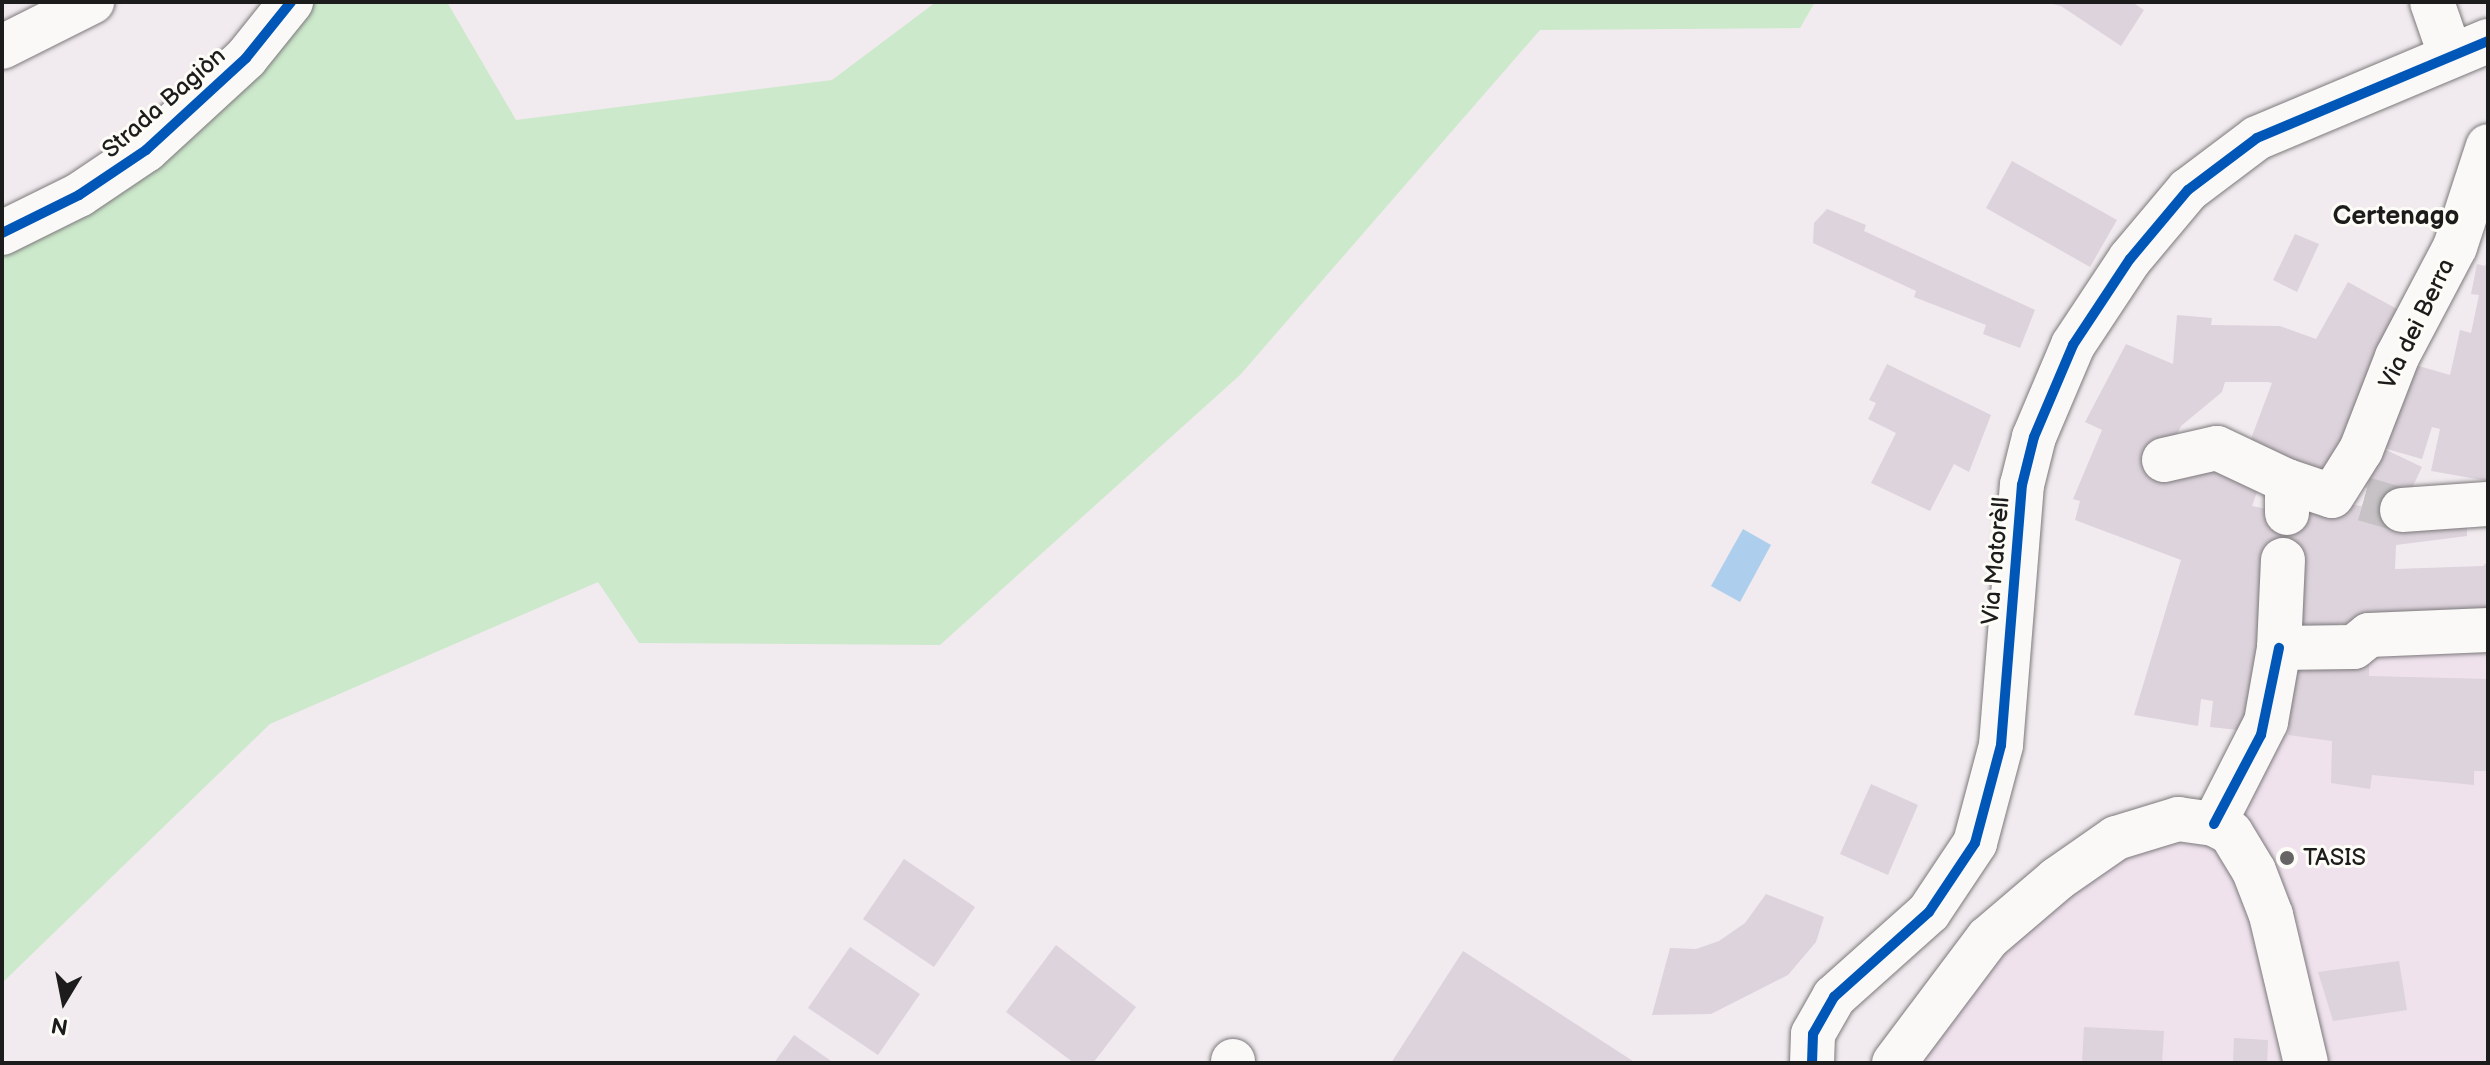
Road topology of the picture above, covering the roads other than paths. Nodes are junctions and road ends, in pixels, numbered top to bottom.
1 (92, 2) edge
2 (291, 2) edge
3 (2432, 2) edge
4 (2, 47) edge
5 (2469, 47) edge
6 (2488, 146) edge
7 (2, 233) edge
8 (2164, 460) dead end
9 (2366, 502) junction
10 (2488, 504) edge
11 (2283, 560) dead end
12 (2488, 630) edge
13 (2279, 648) junction
14 (2214, 824) junction
15 (1812, 1063) edge
16 (1894, 1063) edge
17 (2306, 1063) edge

1 - 4 main road
2 - 7 main road, Strada Bagiòn
3 - 5 main road
5 - 15 main road, Via Matorèll
6 - 9 main road, Via dei Berra
8 - 9 main road
9 - 10 main road
11 - 13 main road
12 - 13 main road
13 - 14 main road
14 - 16 main road
14 - 17 main road

